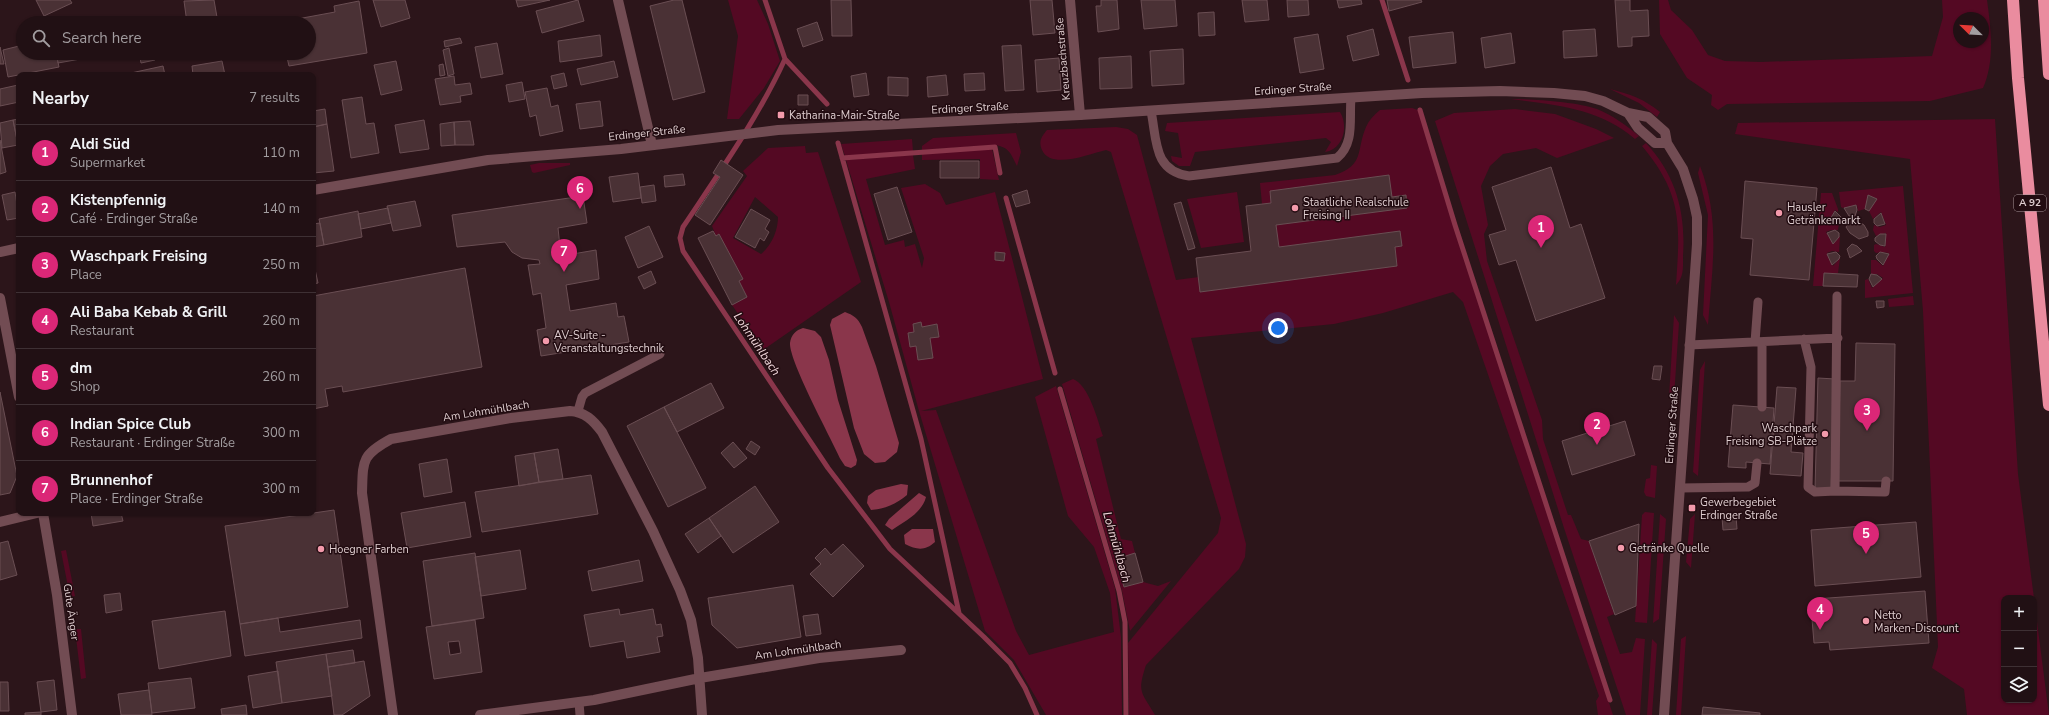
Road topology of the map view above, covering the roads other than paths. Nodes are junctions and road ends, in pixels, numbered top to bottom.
1 (618, 0) edge
2 (1070, 0) edge
3 (2013, 0) edge
4 (2044, 0) edge
5 (2049, 74) edge
6 (1351, 98) junction
7 (1151, 111) junction
8 (1628, 113) junction
9 (1080, 115) junction
10 (1667, 143) junction
11 (652, 145) junction
12 (316, 189) edge
13 (16, 249) edge
14 (0, 252) edge
15 (1837, 296) dead end
16 (0, 298) edge
17 (1758, 302) dead end
18 (1838, 338) junction
19 (1804, 339) junction
20 (1759, 342) junction
21 (1690, 345) junction
22 (660, 354) dead end
23 (16, 381) edge
24 (2049, 405) edge
25 (1762, 407) dead end
26 (578, 411) junction
27 (1757, 463) dead end
28 (1886, 481) dead end
29 (1680, 488) junction
30 (1835, 491) junction
31 (25, 516) edge
32 (44, 516) edge
33 (0, 522) edge
34 (901, 650) dead end
35 (700, 678) junction
36 (579, 702) junction
37 (72, 715) edge
38 (393, 715) edge
39 (480, 715) edge
40 (580, 715) edge
41 (702, 715) edge
42 (1664, 715) edge

1 - 11 street
2 - 9 street, Kreuzbachstraße
3 - 24 highway, A 92
4 - 5 highway
6 - 7 street, Erdinger Straße
6 - 7 lane
6 - 8 street, Erdinger Straße
7 - 9 street, Erdinger Straße
8 - 10 street, Erdinger Straße
8 - 10 street, Erdinger Straße
9 - 11 street, Erdinger Straße
10 - 21 street, Erdinger Straße
11 - 12 street, Erdinger Straße
13 - 14 street
15 - 18 lane
16 - 23 street
17 - 20 lane
18 - 19 lane
18 - 30 lane
19 - 20 lane
19 - 30 lane
20 - 21 lane
20 - 25 lane
21 - 29 street, Erdinger Straße
22 - 26 lane
26 - 35 street
26 - 38 street, Am Lohmühlbach
27 - 29 lane
28 - 30 lane
29 - 42 street, Erdinger Straße
31 - 33 street
32 - 37 street, Gute Änger
34 - 35 street, Am Lohmühlbach
35 - 36 street, Am Lohmühlbach
35 - 41 street
36 - 39 street, Am Lohmühlbach
36 - 40 lane

